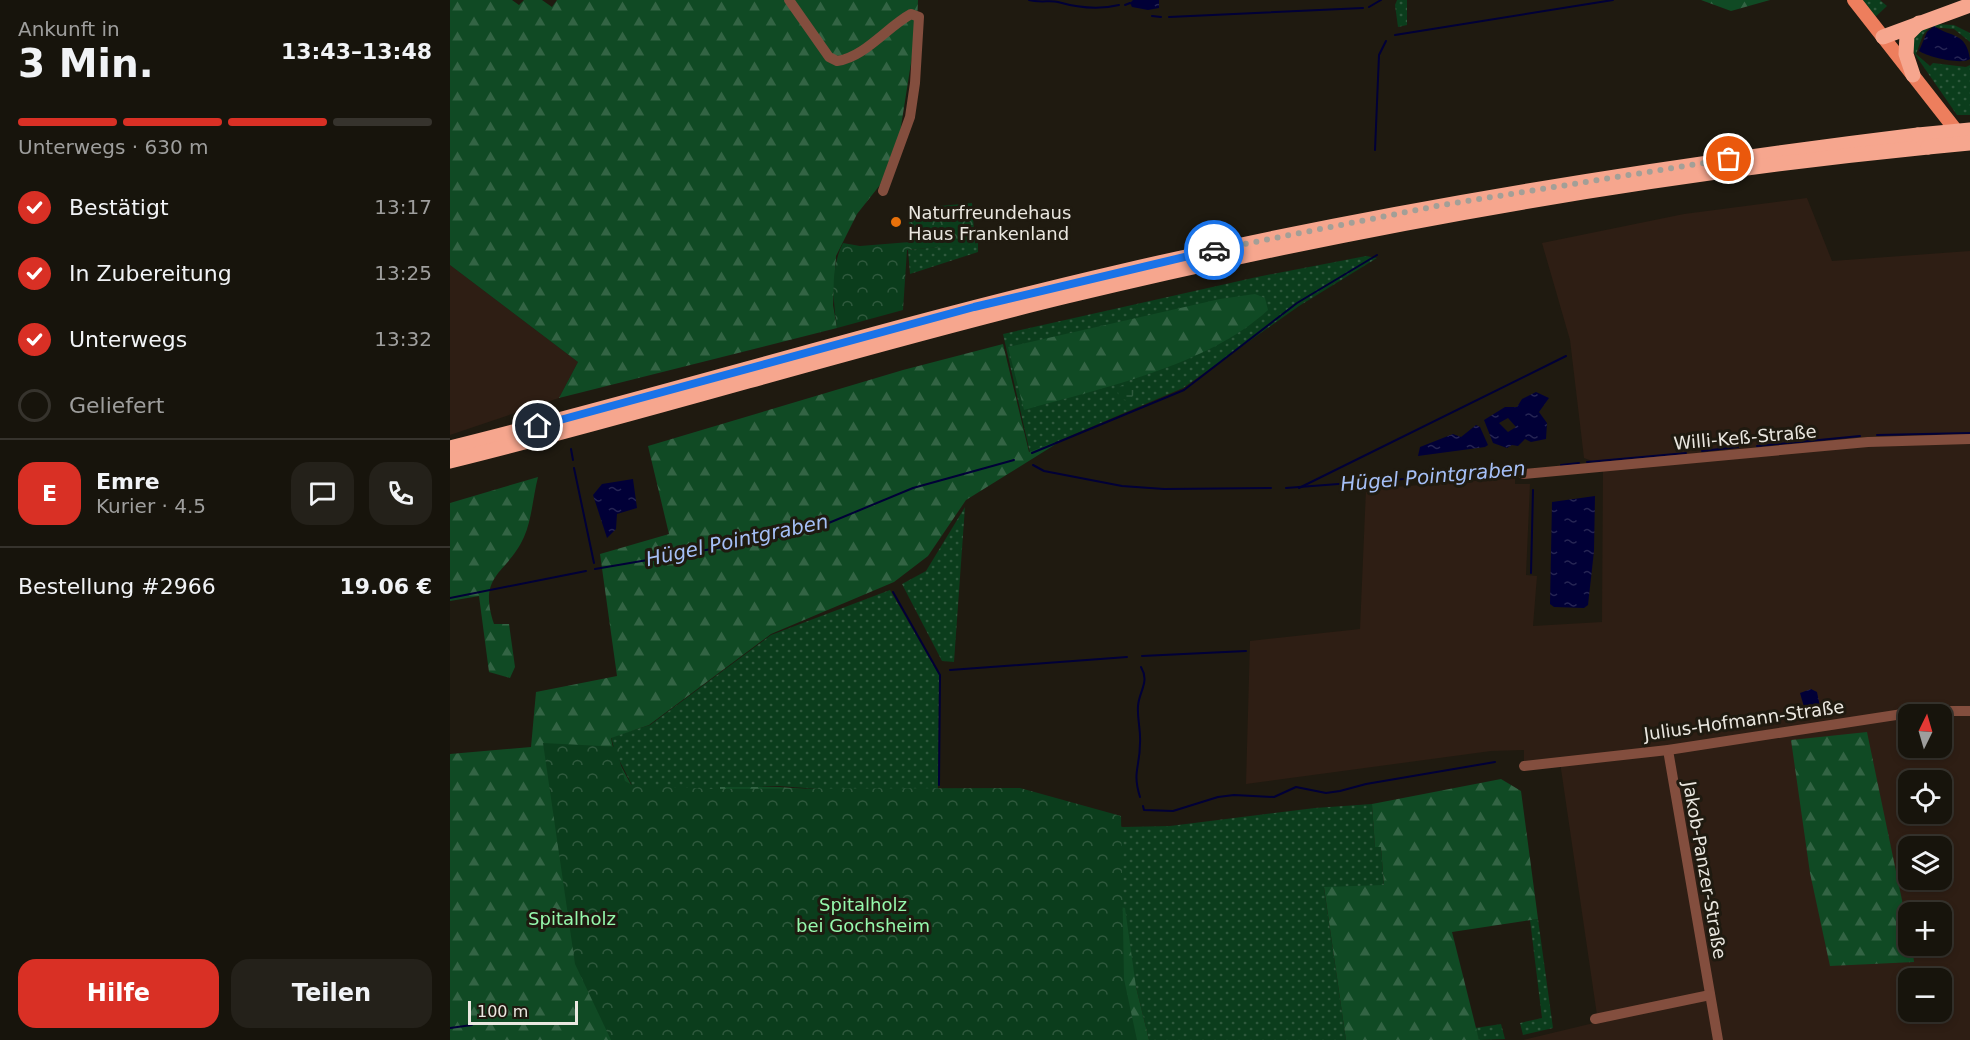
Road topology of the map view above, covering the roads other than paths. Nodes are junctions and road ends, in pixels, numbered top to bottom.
1 (789, 0) edge
2 (1854, 0) edge
3 (1970, 5) edge
4 (1921, 21) junction
5 (1883, 37) junction
6 (1912, 75) junction
7 (1970, 130) edge
8 (1923, 141) junction
9 (1970, 143) edge
10 (1970, 149) edge
11 (883, 191) dead end
12 (1970, 439) edge
13 (450, 448) edge
14 (450, 461) edge
15 (1523, 474) dead end
16 (1970, 711) edge
17 (1668, 750) junction
18 (1524, 766) dead end
19 (1710, 995) junction
20 (1595, 1019) dead end
21 (1718, 1040) edge

1 - 11 street
2 - 5 main road
3 - 4 highway
4 - 5 highway
4 - 6 highway
5 - 6 main road
6 - 10 main road
7 - 8 highway, bridge
8 - 9 highway, bridge
8 - 13 highway
8 - 14 highway
12 - 15 street, Willi-Keß-Straße
16 - 17 street, Julius-Hofmann-Straße
17 - 18 street, Julius-Hofmann-Straße
17 - 19 street, Jakob-Panzer-Straße
19 - 20 street
19 - 21 street, Jakob-Panzer-Straße

